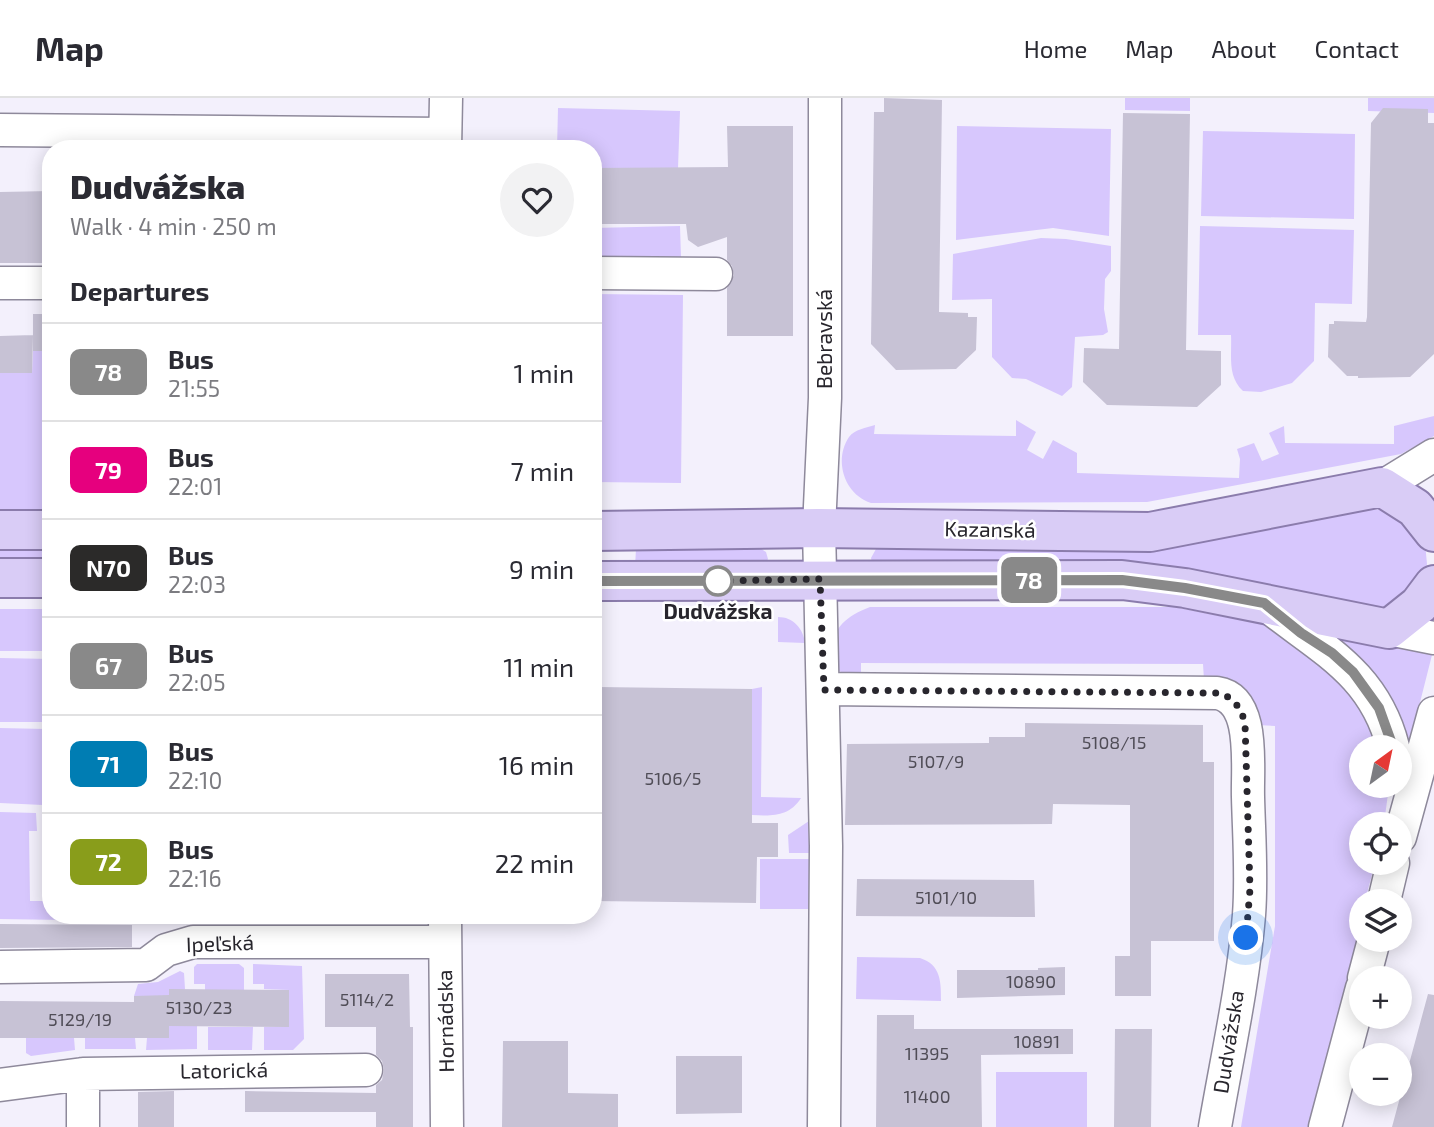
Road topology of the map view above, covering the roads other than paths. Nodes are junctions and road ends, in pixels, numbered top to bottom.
1 (446, 98) edge
2 (825, 98) edge
3 (0, 130) edge
4 (405, 140) edge
5 (445, 140) edge
6 (602, 273) edge
7 (716, 274) dead end
8 (0, 283) edge
9 (42, 283) edge
10 (1434, 455) edge
11 (1434, 478) edge
12 (1382, 487) junction
13 (819, 528) junction
14 (0, 530) edge
15 (42, 530) edge
16 (602, 531) edge
17 (1434, 532) edge
18 (0, 578) edge
19 (42, 578) edge
20 (820, 579) junction
21 (602, 581) edge
22 (1434, 585) edge
23 (1264, 603) junction
24 (1389, 629) junction
25 (1434, 638) edge
26 (824, 690) junction
27 (1434, 713) edge
28 (1389, 735) edge
29 (1406, 812) edge
30 (445, 929) edge
31 (0, 967) edge
32 (1351, 1029) edge
33 (366, 1070) dead end
34 (83, 1074) junction
35 (0, 1085) edge
36 (83, 1127) edge
37 (447, 1127) edge
38 (824, 1127) edge
39 (1215, 1127) edge
40 (1325, 1127) edge

1 - 5 street
2 - 13 street, Bebravská
3 - 4 street
6 - 7 street
8 - 9 street
10 - 12 street
11 - 12 street, Kazanská
12 - 13 main road, Kazanská
12 - 17 main road
13 - 16 main road, Kazanská
13 - 20 street, Bebravská
14 - 15 main road
18 - 19 main road
20 - 21 main road
20 - 23 main road
20 - 26 street
22 - 24 main road
23 - 24 main road
23 - 28 street
24 - 25 street
26 - 38 street
26 - 39 street, Dudvážska
27 - 29 street
30 - 31 street, Ipeľská
30 - 37 street, Hornádska
32 - 40 street
33 - 34 street, Latorická
34 - 35 street, Latorická
34 - 36 street

